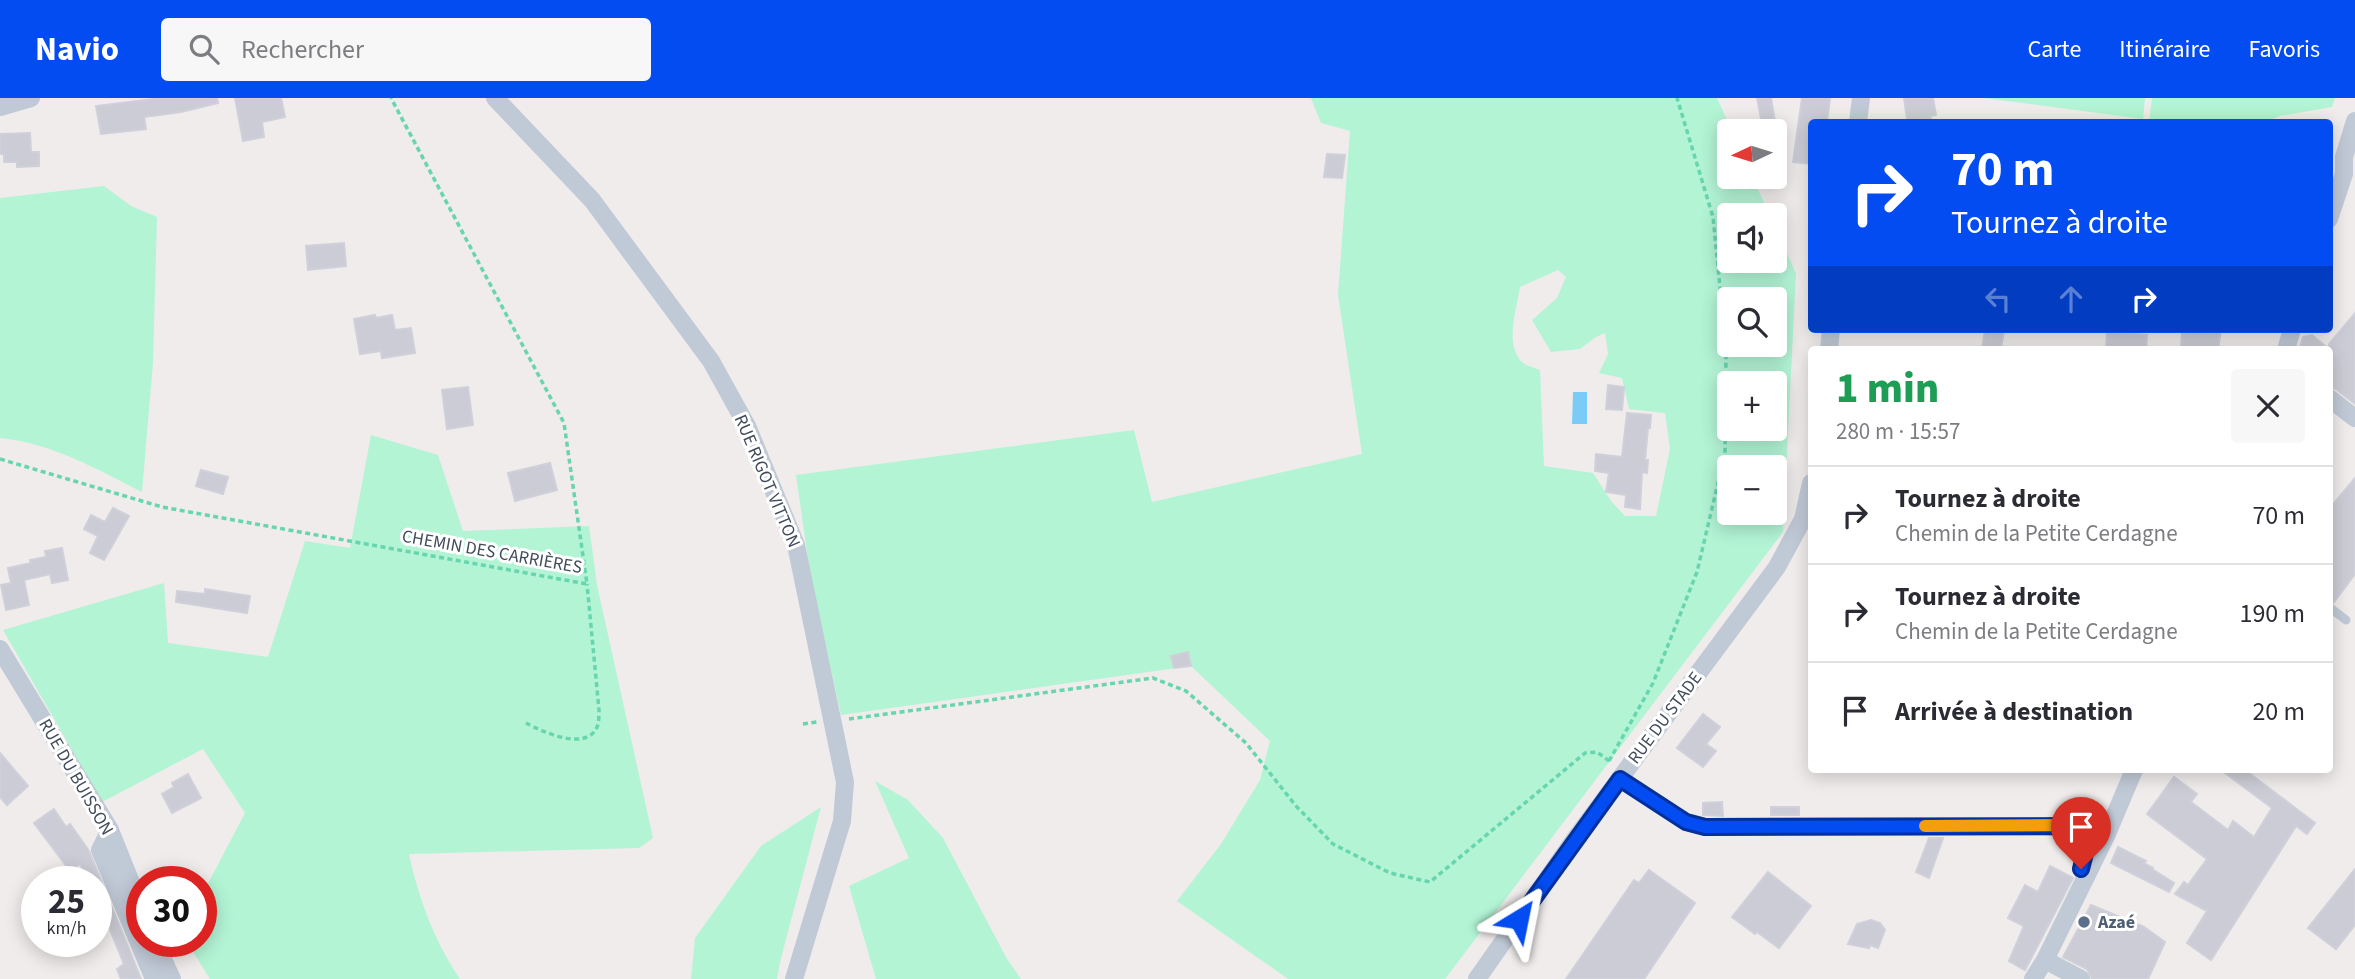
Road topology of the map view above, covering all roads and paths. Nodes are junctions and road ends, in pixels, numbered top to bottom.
1 (31, 98) edge
2 (391, 98) edge
3 (495, 98) edge
4 (1677, 98) edge
5 (1861, 98) edge
6 (0, 107) edge
7 (1858, 119) edge
8 (2355, 121) edge
9 (2333, 207) edge
10 (2333, 401) edge
11 (2355, 418) edge
12 (0, 459) edge
13 (1807, 520) edge
14 (587, 584) junction
15 (2333, 610) edge
16 (2346, 620) dead end
17 (0, 649) edge
18 (832, 722) junction
19 (526, 723) dead end
20 (2133, 773) edge
21 (1620, 779) junction
22 (110, 830) junction
23 (126, 870) edge
24 (2086, 877) junction
25 (162, 957) edge
26 (2045, 960) junction
27 (153, 979) edge
28 (172, 979) edge
29 (794, 979) edge
30 (1477, 979) edge
31 (2033, 979) edge
32 (2081, 979) edge

1 - 6 street
2 - 14 path, CHEMIN DES CARRIÈRES
3 - 18 street, RUE RIGOT VITTON
4 - 18 path
5 - 7 street
8 - 9 street
10 - 11 street
12 - 14 path, CHEMIN DES CARRIÈRES
13 - 21 street, RUE DU STADE
14 - 19 path
15 - 16 lane
17 - 22 street, RUE DU BUISSON
18 - 29 street, RUE RIGOT VITTON
20 - 24 street
21 - 24 street
21 - 30 street, RUE DU STADE
22 - 23 street, RUE DU BUISSON
22 - 27 street
24 - 26 street
25 - 28 street
26 - 31 street
26 - 32 street

